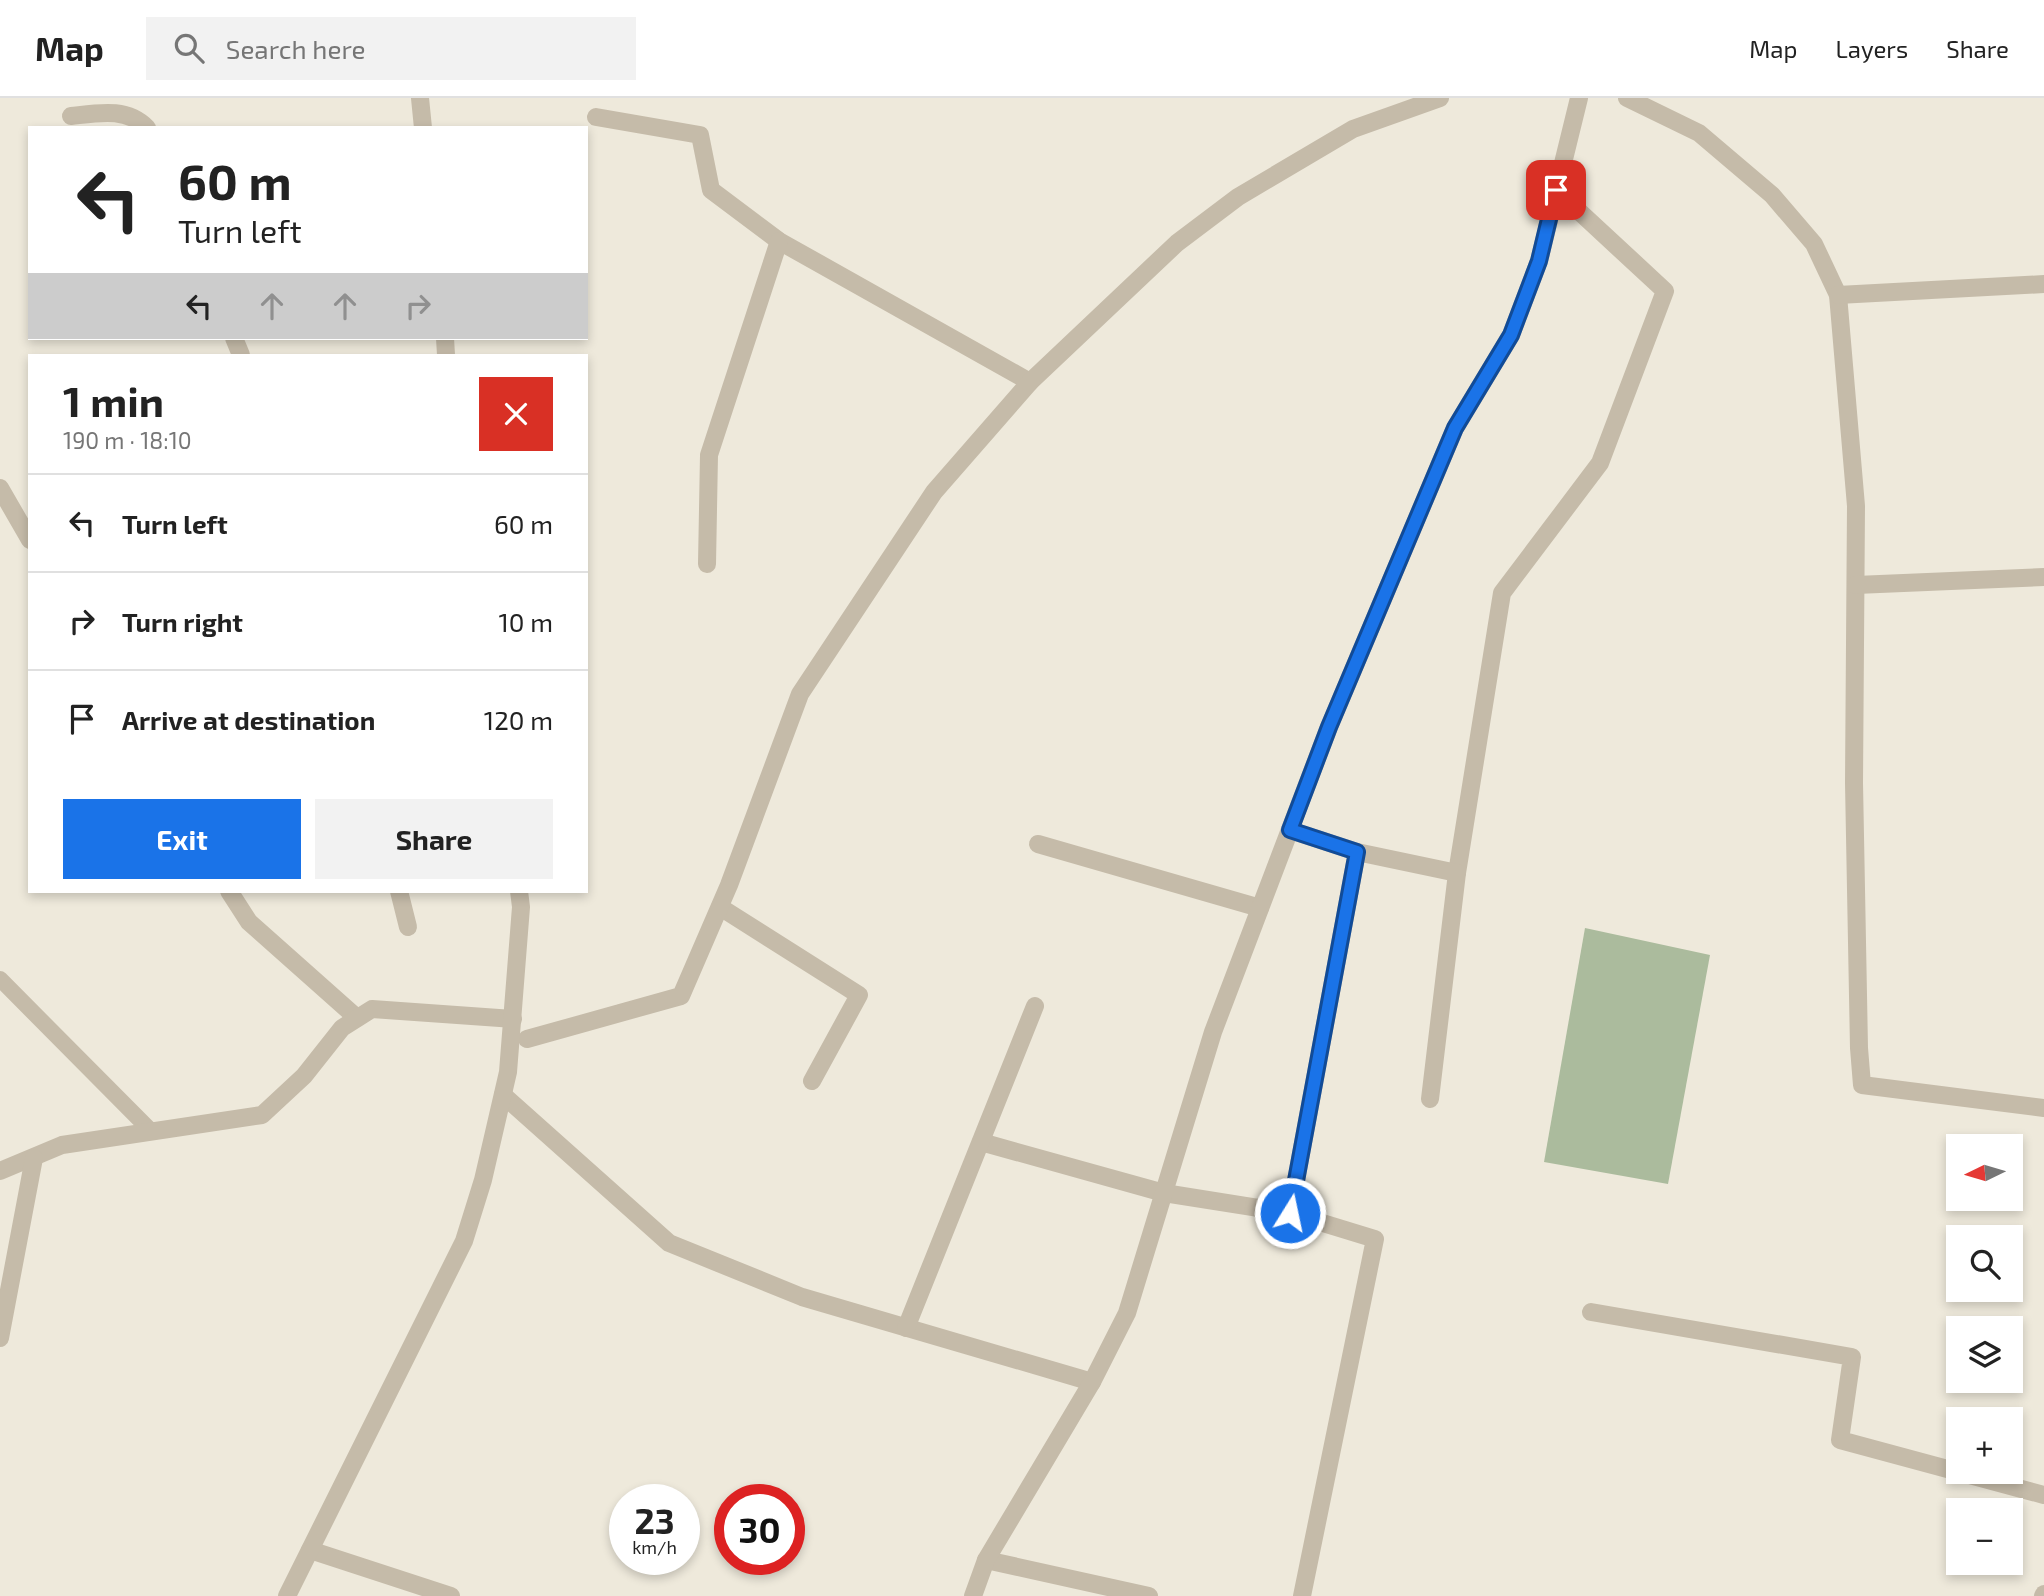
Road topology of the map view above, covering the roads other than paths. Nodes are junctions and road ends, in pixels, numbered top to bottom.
1 (419, 98) edge
2 (1440, 98) edge
3 (1579, 98) edge
4 (1627, 98) edge
5 (71, 116) dead end
6 (596, 117) dead end
7 (145, 126) edge
8 (423, 126) edge
9 (1556, 190) junction
10 (779, 241) junction
11 (2044, 284) edge
12 (1838, 295) junction
13 (1030, 382) junction
14 (0, 488) edge
15 (28, 537) edge
16 (707, 564) dead end
17 (2044, 578) edge
18 (1856, 585) junction
19 (1290, 830) junction
20 (1038, 844) dead end
21 (1357, 852) junction
22 (1457, 873) junction
23 (230, 893) edge
24 (400, 893) edge
25 (519, 893) edge
26 (720, 907) junction
27 (1260, 908) junction
28 (408, 927) dead end
29 (0, 979) edge
30 (1035, 1006) dead end
31 (357, 1018) junction
32 (513, 1019) junction
33 (527, 1040) dead end
34 (812, 1080) dead end
35 (503, 1095) junction
36 (1430, 1099) dead end
37 (2044, 1108) edge
38 (152, 1130) junction
39 (981, 1142) junction
40 (34, 1158) junction
41 (0, 1171) edge
42 (1164, 1193) junction
43 (1290, 1213) junction
44 (1591, 1312) dead end
45 (906, 1328) junction
46 (0, 1338) edge
47 (1091, 1382) junction
48 (2044, 1495) edge
49 (310, 1550) junction
50 (986, 1560) junction
51 (287, 1596) edge
52 (451, 1596) edge
53 (973, 1596) edge
54 (1149, 1596) edge
55 (1302, 1596) edge

1 - 8 street
2 - 13 street
3 - 9 street
4 - 12 street
5 - 7 street
6 - 10 street
9 - 19 street
9 - 22 street
10 - 13 street
10 - 16 street
11 - 12 street
12 - 18 street
13 - 26 street
14 - 15 street
17 - 18 street
18 - 37 street
19 - 21 street
19 - 27 street
20 - 27 street
21 - 22 street
21 - 43 street
22 - 36 street
23 - 31 street
24 - 28 street
25 - 32 street
26 - 33 street
26 - 34 street
27 - 42 street
29 - 38 lane
30 - 39 street
31 - 32 street
31 - 38 street
32 - 35 street
35 - 45 street
35 - 49 street
38 - 40 street
39 - 42 street
39 - 45 street
40 - 41 street
40 - 46 street
42 - 43 street
42 - 47 street
43 - 55 street
44 - 48 street
45 - 47 street
47 - 50 street
49 - 51 street
49 - 52 street
50 - 53 street
50 - 54 street

